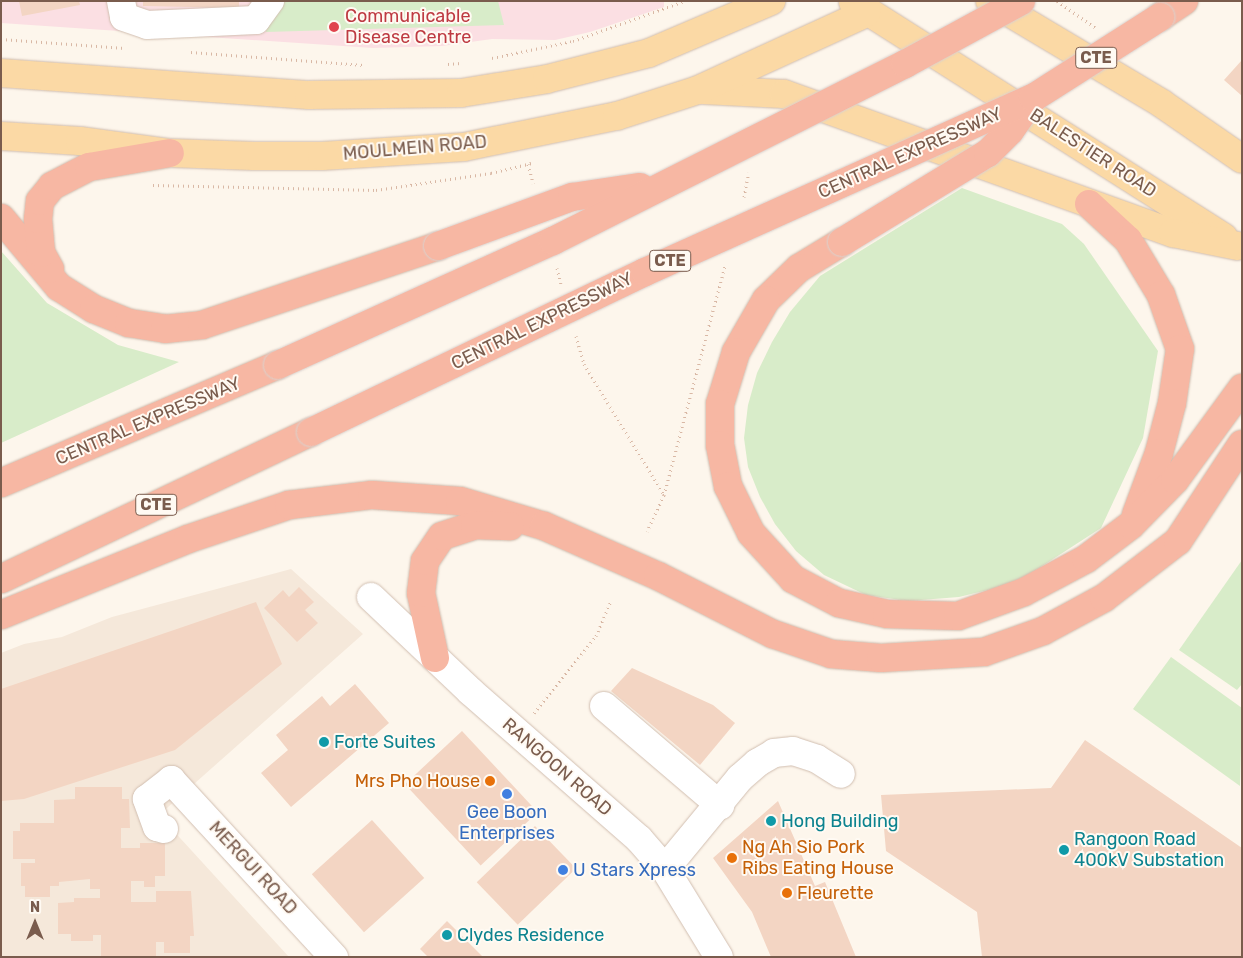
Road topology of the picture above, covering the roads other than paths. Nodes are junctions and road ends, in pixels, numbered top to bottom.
1 (121, 1) edge
2 (270, 1) edge
3 (772, 1) edge
4 (990, 1) edge
5 (1020, 1) edge
6 (1184, 1) edge
7 (862, 5) edge
8 (1, 73) edge
9 (698, 90) junction
10 (1033, 98) junction
11 (1, 136) edge
12 (170, 153) junction
13 (1242, 159) edge
14 (661, 184) junction
15 (1090, 204) junction
16 (1, 218) edge
17 (1240, 247) edge
18 (59, 287) junction
19 (1242, 388) edge
20 (1242, 444) edge
21 (1, 483) edge
22 (1131, 525) junction
23 (544, 526) junction
24 (1, 579) edge
25 (371, 598) dead end
26 (1, 615) edge
27 (435, 658) junction
28 (604, 706) dead end
29 (841, 774) dead end
30 (720, 805) junction
31 (164, 829) dead end
32 (665, 869) junction
33 (334, 957) edge
34 (719, 957) edge

1 - 2 street
3 - 8 main road
4 - 13 main road
5 - 14 highway, CENTRAL EXPRESSWAY, bridge
6 - 10 highway, CENTRAL EXPRESSWAY / CTE, bridge
7 - 9 main road, MOULMEIN ROAD
7 - 17 main road, BALESTIER ROAD
9 - 12 main road, MOULMEIN ROAD
9 - 15 main road
10 - 22 highway, bridge
10 - 24 highway, CENTRAL EXPRESSWAY / CTE, bridge
11 - 12 main road, MOULMEIN ROAD
12 - 18 highway
14 - 18 highway, bridge
14 - 21 highway, CENTRAL EXPRESSWAY, bridge
15 - 17 main road
15 - 22 highway
16 - 18 highway
19 - 22 highway
20 - 23 highway
23 - 26 highway
23 - 27 highway
25 - 27 street, RANGOON ROAD
27 - 32 street, RANGOON ROAD
28 - 30 street
29 - 30 street
30 - 32 street
31 - 33 street, MERGUI ROAD
32 - 34 street, RANGOON ROAD

